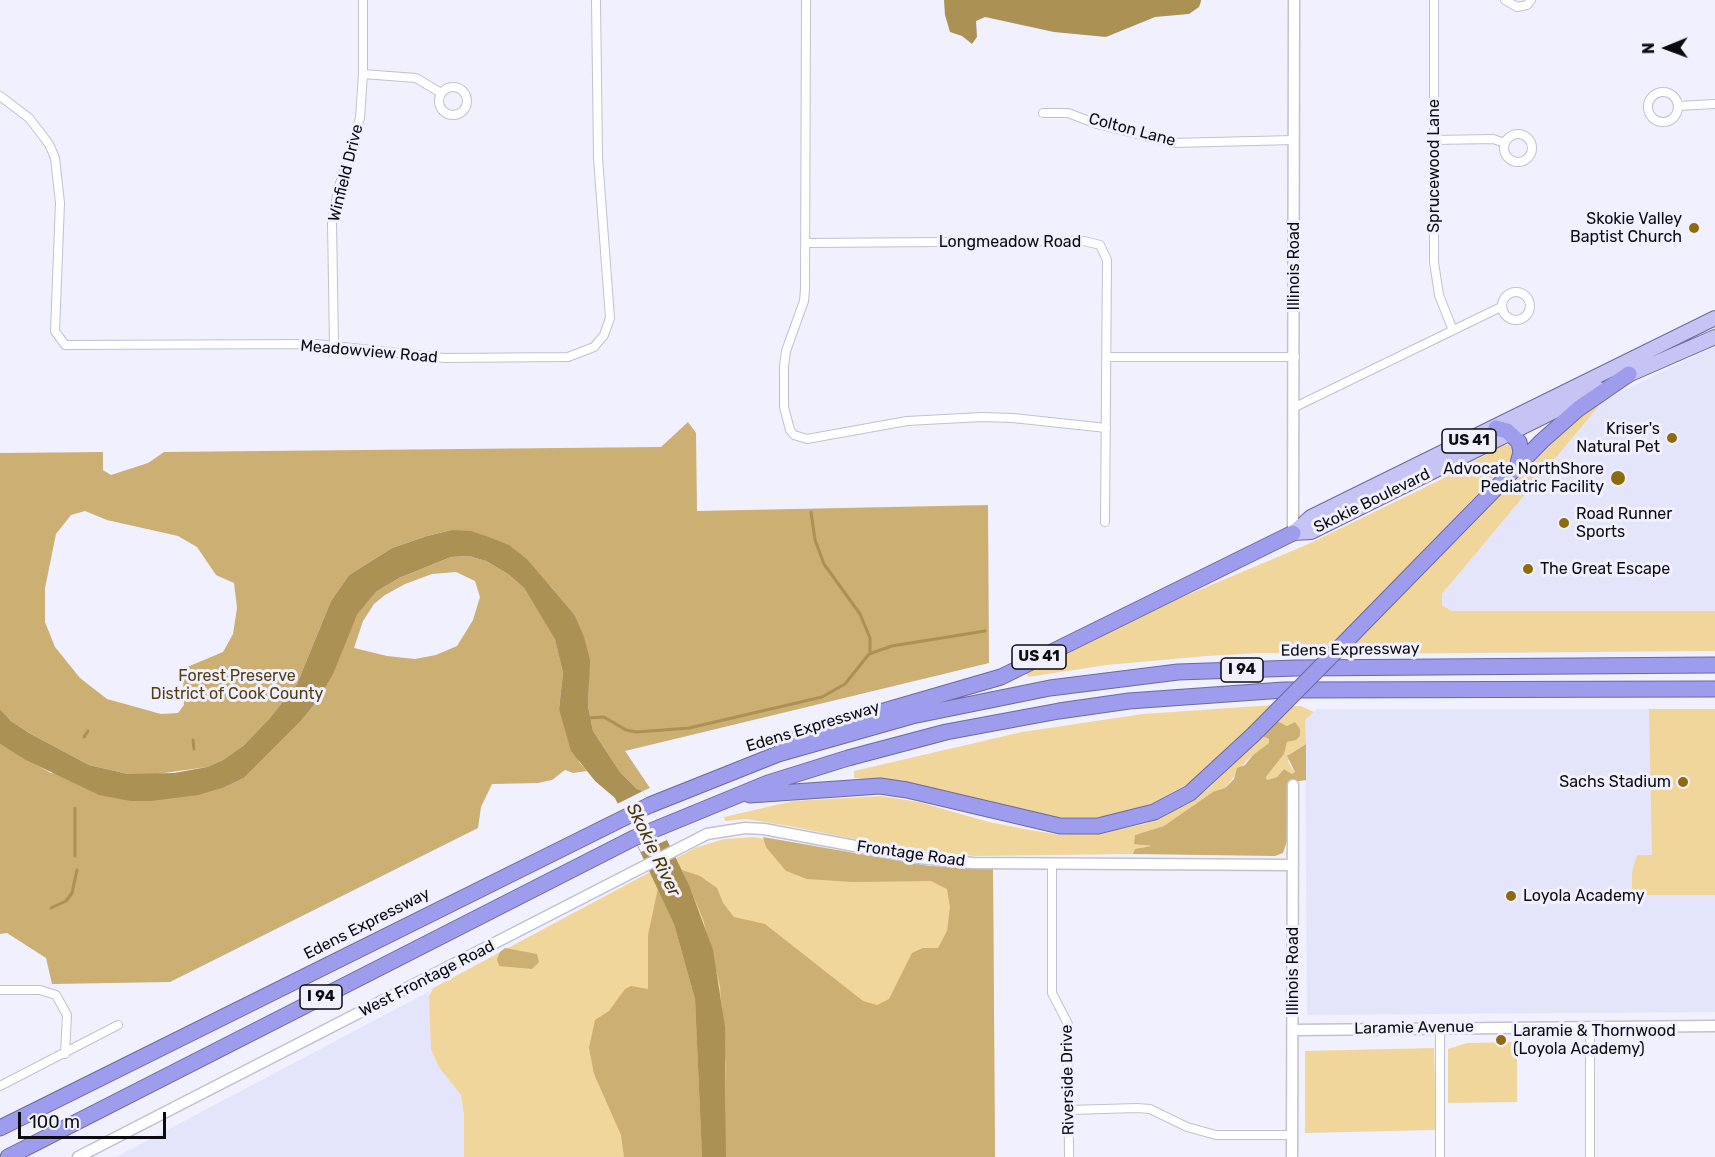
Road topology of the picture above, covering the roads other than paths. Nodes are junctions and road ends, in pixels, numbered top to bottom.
1 (363, 0) edge
2 (596, 0) edge
3 (806, 0) edge
4 (1294, 0) edge
5 (1434, 0) edge
6 (1505, 0) edge
7 (1531, 0) edge
8 (363, 74) junction
9 (441, 93) dead end
10 (0, 96) edge
11 (1715, 104) edge
12 (1678, 106) dead end
13 (1043, 113) dead end
14 (1294, 140) junction
15 (1434, 140) junction
16 (1505, 143) dead end
17 (806, 243) junction
18 (1501, 306) dead end
19 (1715, 318) edge
20 (1452, 328) junction
21 (1715, 337) edge
22 (334, 345) junction
23 (1107, 357) junction
24 (1294, 357) junction
25 (1629, 374) junction
26 (1295, 407) junction
27 (1106, 428) junction
28 (1503, 430) junction
29 (1516, 470) junction
30 (1105, 522) dead end
31 (1293, 533) junction
32 (1715, 665) edge
33 (1715, 689) edge
34 (778, 754) junction
35 (1293, 785) dead end
36 (738, 795) junction
37 (1052, 864) junction
38 (1293, 865) junction
39 (550, 914) joint
40 (0, 990) edge
41 (118, 1025) dead end
42 (1715, 1026) edge
43 (1590, 1027) junction
44 (1440, 1028) junction
45 (1293, 1030) junction
46 (65, 1054) junction
47 (0, 1086) edge
48 (1069, 1110) junction
49 (0, 1128) edge
50 (1292, 1135) junction
51 (8, 1157) edge
52 (78, 1157) edge
53 (1069, 1157) edge
54 (1292, 1157) edge
55 (1440, 1157) edge
56 (1590, 1157) edge

1 - 8 street, Winfield Drive
2 - 22 street, Meadowview Road
3 - 17 street
4 - 14 street, Illinois Road
5 - 15 street, Sprucewood Lane
6 - 7 street
8 - 9 street
8 - 22 street, Winfield Drive
10 - 22 street, Meadowview Road
11 - 12 street
13 - 14 street, Colton Lane
14 - 24 street, Illinois Road
15 - 16 street
15 - 20 street, Sprucewood Lane
17 - 23 street, Longmeadow Road
17 - 27 street
18 - 20 street
19 - 28 main road, Skokie Boulevard / US 41
20 - 26 street
21 - 25 main road, Skokie Boulevard / US 41
23 - 24 street
23 - 27 street, Longmeadow Road
24 - 26 street, Illinois Road
25 - 28 main road, Skokie Boulevard / US 41
25 - 29 highway, US 41
26 - 31 street, Illinois Road
27 - 30 street, Longmeadow Road
28 - 29 highway
28 - 31 main road, Skokie Boulevard / US 41
29 - 36 highway, US 41, bridge
31 - 34 highway, US 41
32 - 34 highway, Edens Expressway / I 94
33 - 36 highway, I 94
34 - 49 highway, Edens Expressway / I 94
35 - 38 street, Illinois Road
36 - 51 highway, I 94
37 - 38 street, Frontage Road
37 - 39 street, Frontage Road
37 - 48 street, Riverside Drive
38 - 45 street, Illinois Road
39 - 52 street, West Frontage Road
40 - 46 street
41 - 46 street
42 - 43 street, Laramie Avenue
43 - 44 street, Laramie Avenue
43 - 56 street
44 - 45 street, Laramie Avenue
44 - 55 street
45 - 50 street, Illinois Road
46 - 47 street
48 - 50 street
48 - 53 street, Riverside Drive
50 - 54 street, Illinois Road

